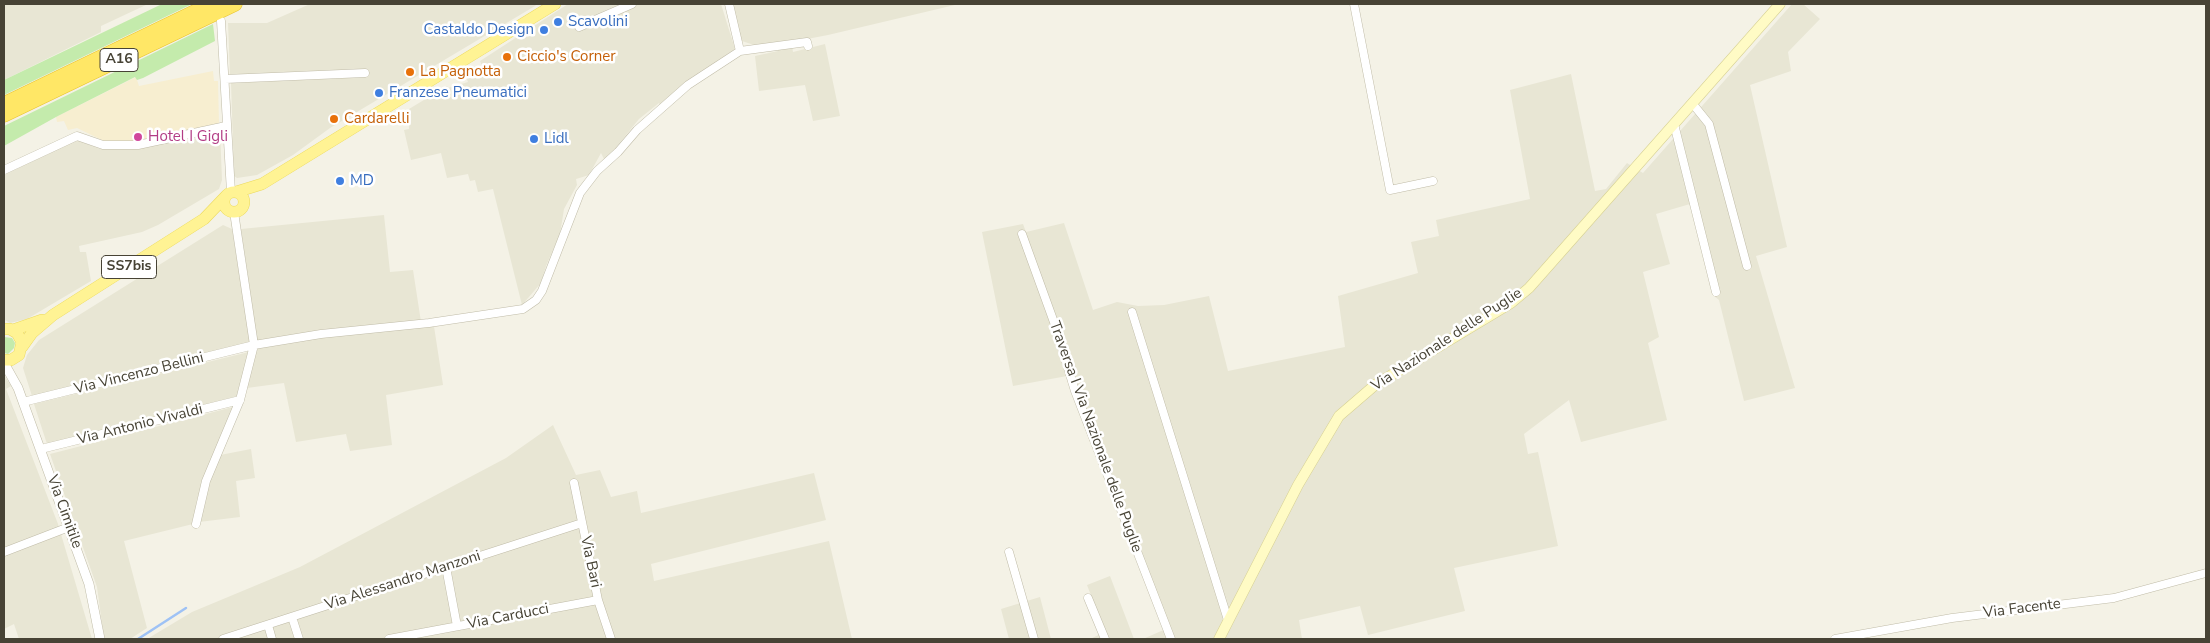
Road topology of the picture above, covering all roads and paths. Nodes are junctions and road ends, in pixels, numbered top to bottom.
1 (211, 4) edge
2 (235, 4) edge
3 (554, 4) edge
4 (632, 4) edge
5 (729, 4) edge
6 (1354, 4) edge
7 (1780, 4) edge
8 (221, 21) dead end
9 (579, 27) dead end
10 (808, 46) dead end
11 (740, 51) junction
12 (366, 73) dead end
13 (225, 79) junction
14 (1692, 103) junction
15 (4, 104) edge
16 (4, 115) edge
17 (1674, 124) junction
18 (226, 126) junction
19 (4, 170) edge
20 (1434, 181) dead end
21 (262, 184) junction
22 (231, 193) junction
23 (236, 209) junction
24 (204, 219) junction
25 (1022, 234) dead end
26 (1747, 266) dead end
27 (1716, 292) dead end
28 (1132, 312) dead end
29 (53, 315) junction
30 (8, 328) edge
31 (254, 345) junction
32 (19, 352) junction
33 (4, 362) edge
34 (18, 388) junction
35 (240, 400) junction
36 (23, 402) junction
37 (41, 450) junction
38 (574, 483) dead end
39 (196, 524) dead end
40 (582, 524) junction
41 (69, 527) junction
42 (4, 552) edge
43 (1008, 552) dead end
44 (446, 567) junction
45 (2206, 572) edge
46 (1088, 598) dead end
47 (598, 600) junction
48 (292, 617) junction
49 (1228, 620) junction
50 (268, 625) junction
51 (457, 626) junction
52 (100, 639) edge
53 (224, 639) edge
54 (272, 639) edge
55 (300, 639) edge
56 (389, 639) edge
57 (611, 639) edge
58 (1034, 639) edge
59 (1105, 639) edge
60 (1171, 639) edge
61 (1219, 639) edge
62 (1835, 639) edge

1 - 15 highway, A16
2 - 16 highway, A16
3 - 21 main road, SS7bis
4 - 9 street
5 - 11 street
6 - 20 street
7 - 14 main road, Via Nazionale delle Puglie
8 - 13 street
10 - 11 street
11 - 31 street, Via Vincenzo Bellini
12 - 13 street
13 - 18 street
14 - 17 main road, Via Nazionale delle Puglie
14 - 26 street
17 - 27 street
17 - 49 main road, Via Nazionale delle Puglie
18 - 19 street
18 - 22 street
21 - 22 main road, SS7bis
21 - 23 main road, SS7bis
22 - 23 main road
22 - 23 main road
22 - 24 main road, SS7bis
23 - 24 main road, SS7bis
23 - 31 street
24 - 29 main road, SS7bis
25 - 60 street, Traversa I Via Nazionale delle Puglie
28 - 49 street
29 - 30 main road, SS7bis
29 - 32 main road, SS7bis
30 - 32 main road, SS7bis
31 - 35 street
31 - 36 street, Via Vincenzo Bellini
32 - 33 main road
32 - 34 street, Via Cimitile
33 - 34 street, Via Cimitile
34 - 36 street, Via Cimitile
35 - 37 street, Via Antonio Vivaldi
35 - 39 street
36 - 37 street, Via Cimitile
37 - 41 street, Via Cimitile
38 - 40 street, Via Bari
40 - 44 street, Via Alessandro Manzoni
40 - 47 street, Via Bari
41 - 42 street
41 - 52 street, Via Cimitile
43 - 58 street
44 - 48 street, Via Alessandro Manzoni
44 - 51 street
45 - 62 street, Via Facente
46 - 59 street
47 - 51 street, Via Carducci
47 - 57 street, Via Bari
48 - 50 street, Via Alessandro Manzoni
48 - 55 street
49 - 61 main road, Via Nazionale delle Puglie
50 - 53 street, Via Alessandro Manzoni
50 - 54 street
51 - 56 street, Via Carducci

